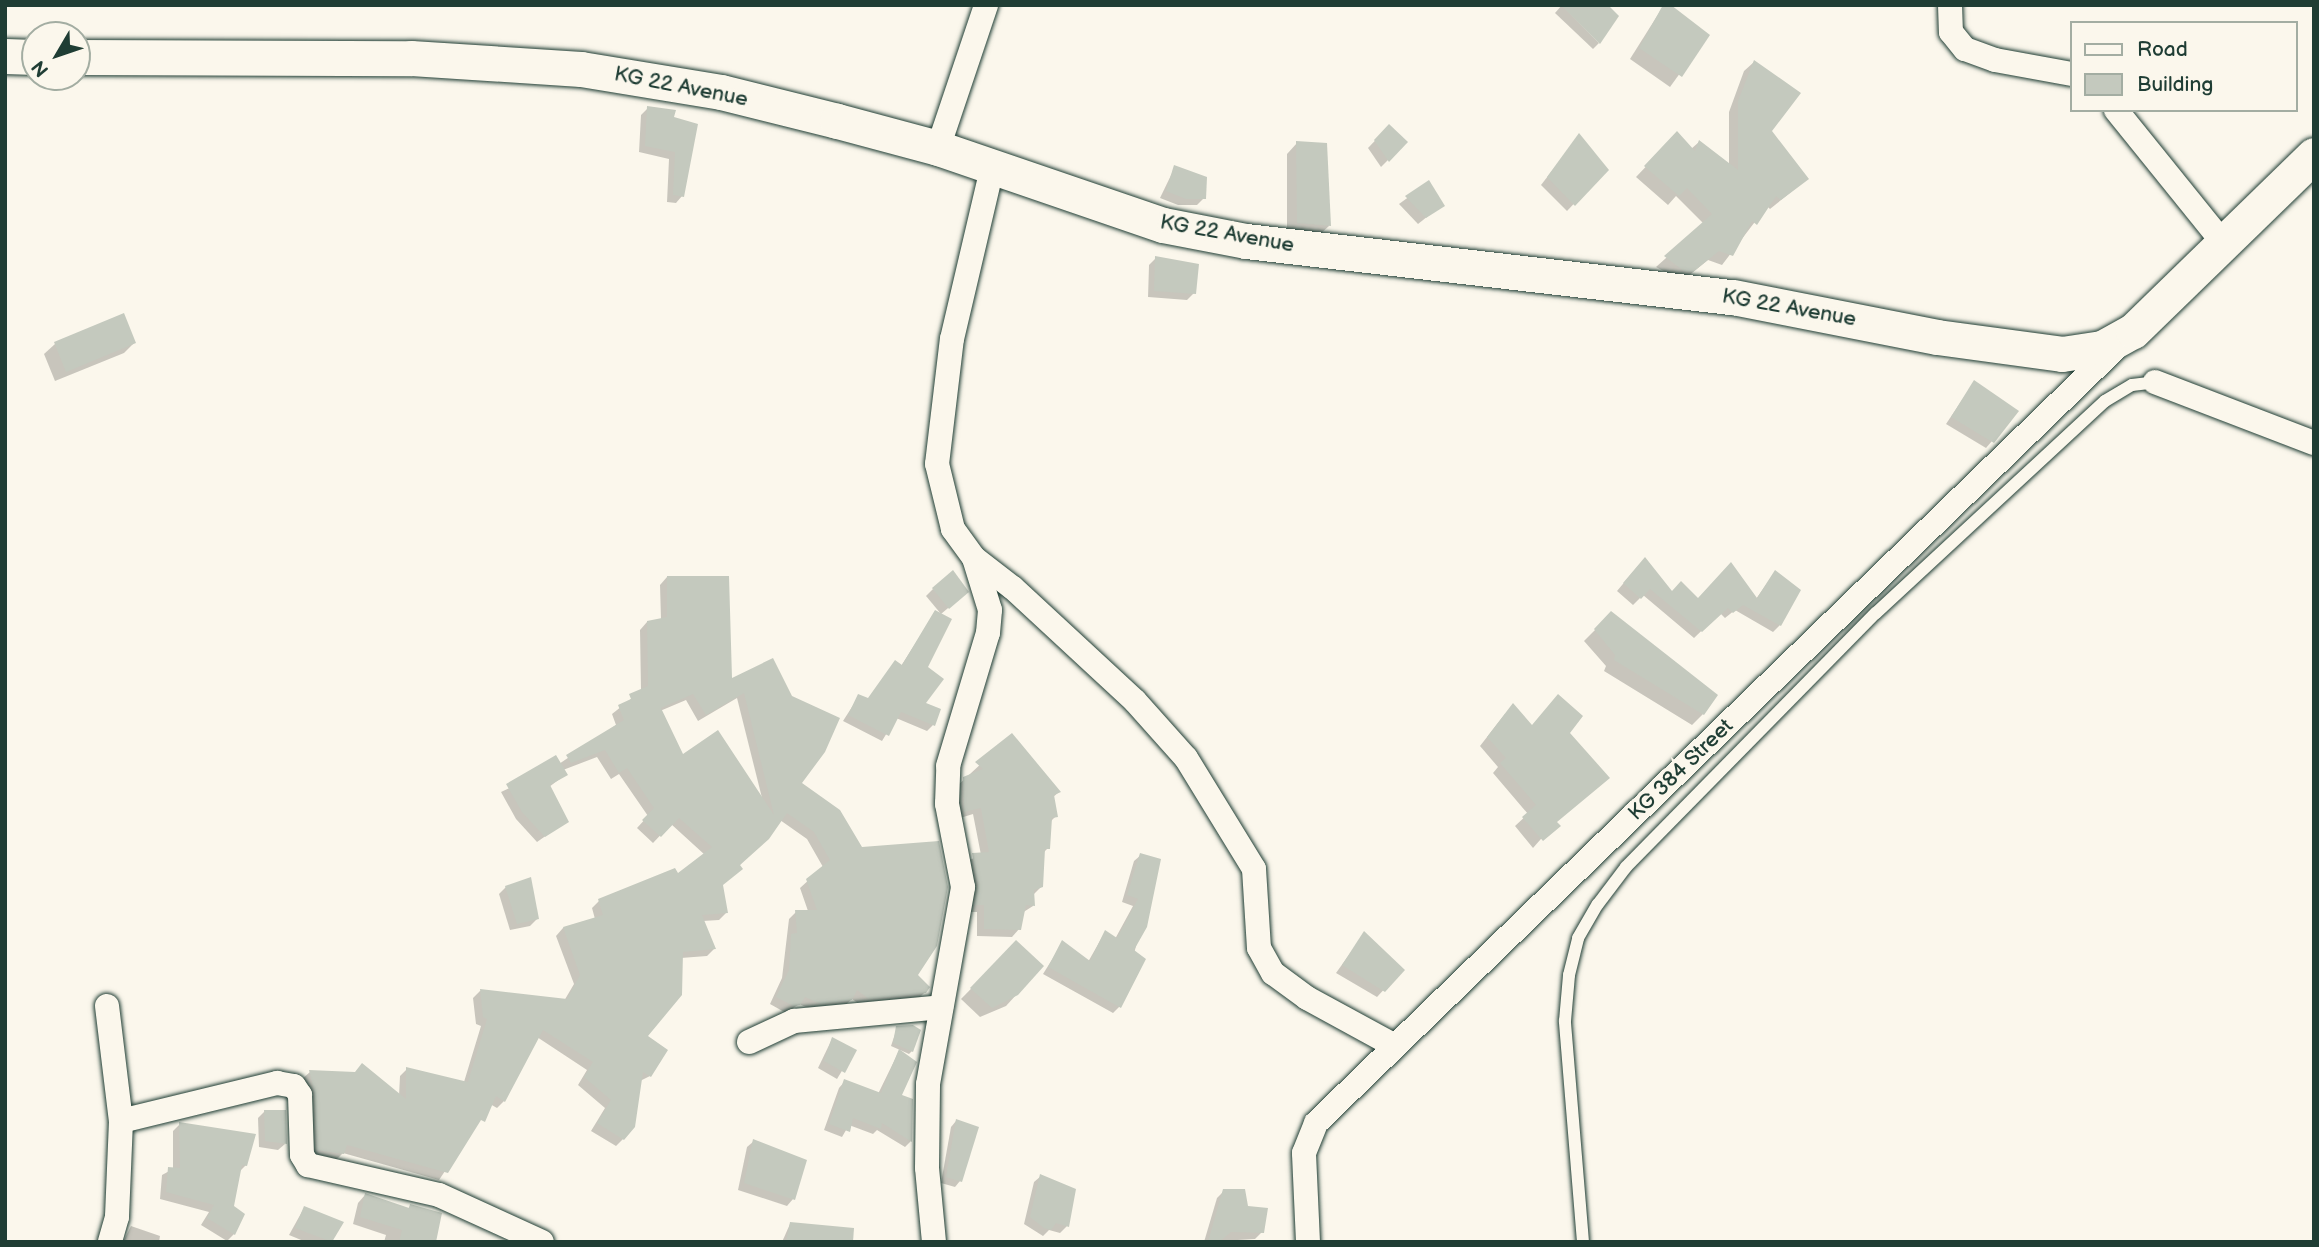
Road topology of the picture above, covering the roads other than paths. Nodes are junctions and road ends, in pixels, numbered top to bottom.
1 (986, 5) edge
2 (1950, 5) edge
3 (91, 57) edge
4 (2070, 74) edge
5 (2118, 112) edge
6 (938, 149) junction
7 (2314, 155) edge
8 (992, 168) junction
9 (2224, 244) junction
10 (2133, 331) junction
11 (2155, 382) joint
12 (2314, 443) edge
13 (974, 558) junction
14 (107, 1006) dead end
15 (941, 1007) junction
16 (749, 1042) dead end
17 (1395, 1046) junction
18 (121, 1121) junction
19 (110, 1242) edge
20 (542, 1242) edge
21 (934, 1242) edge
22 (1308, 1242) edge
23 (1583, 1242) edge

1 - 6 street
2 - 4 street
3 - 6 street, KG 22 Avenue
5 - 9 street
6 - 8 street, KG 22 Avenue
7 - 9 street, KG 22 Avenue
8 - 10 street, KG 22 Avenue
8 - 13 street
9 - 10 street, KG 22 Avenue
10 - 17 street, KG 384 Street
11 - 12 street
11 - 23 lane
13 - 15 street
13 - 17 street
14 - 18 street
15 - 16 street
15 - 21 street
17 - 22 street, KG 384 Street
18 - 19 street
18 - 20 street

